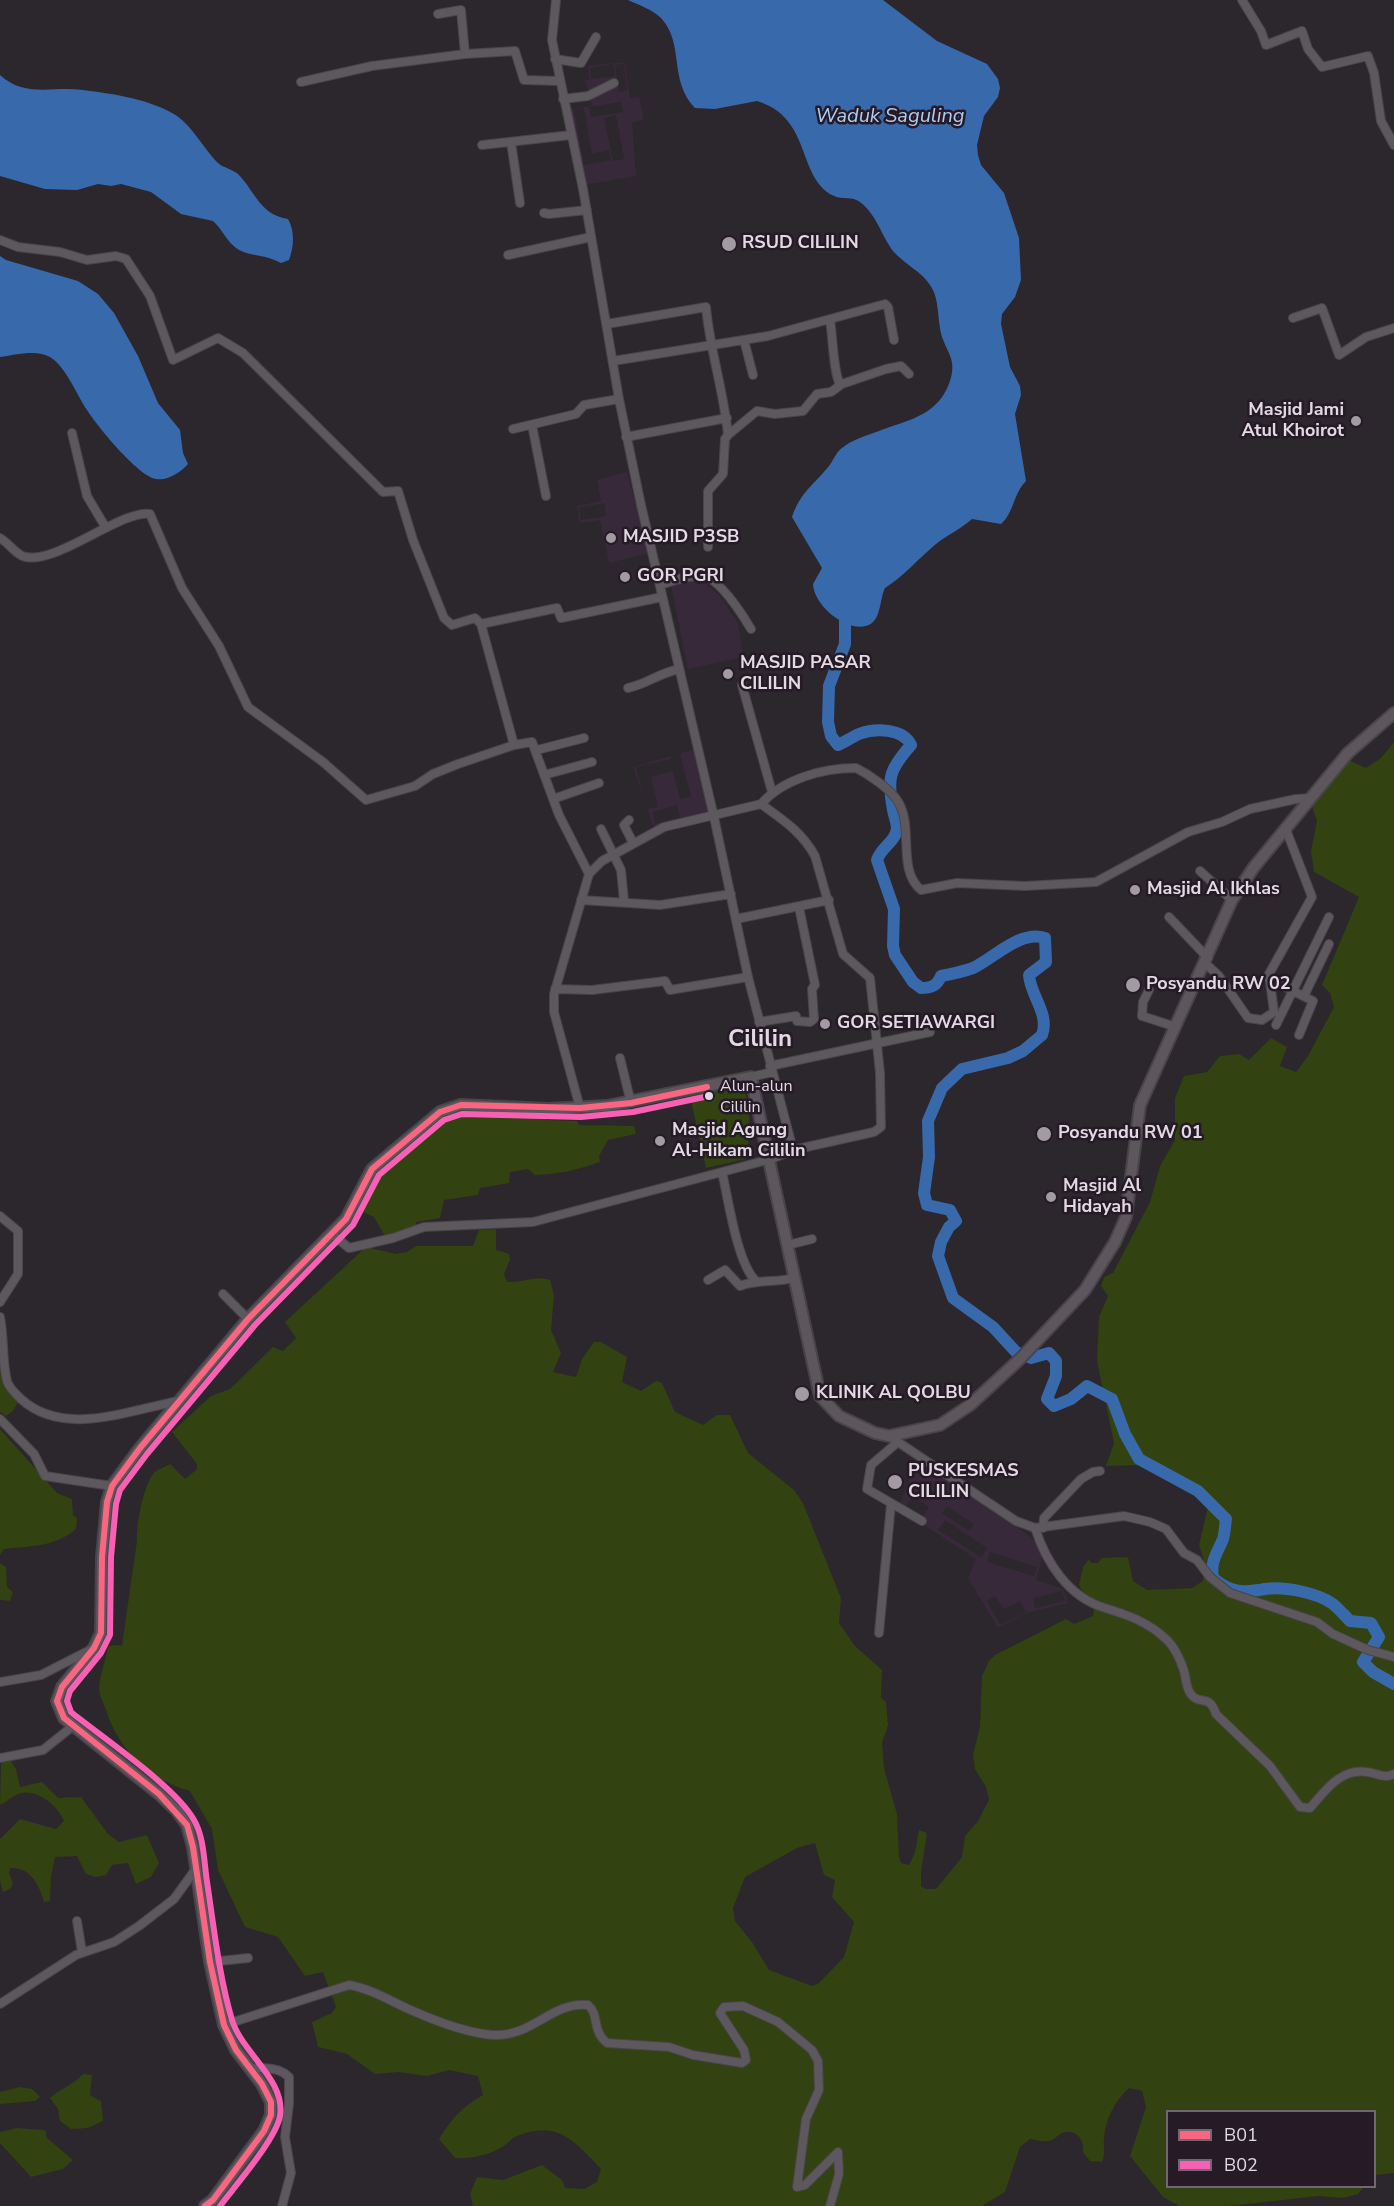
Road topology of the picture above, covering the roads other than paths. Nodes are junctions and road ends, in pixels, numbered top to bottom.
1 (555, 0) edge
2 (1242, 0) edge
3 (438, 14) dead end
4 (596, 37) dead end
5 (465, 54) junction
6 (555, 59) junction
7 (559, 81) junction
8 (301, 82) dead end
9 (614, 83) dead end
10 (563, 99) junction
11 (571, 135) junction
12 (512, 142) junction
13 (482, 145) dead end
14 (1394, 145) edge
15 (520, 203) dead end
16 (587, 210) junction
17 (544, 213) dead end
18 (591, 237) junction
19 (0, 240) edge
20 (508, 255) dead end
21 (1293, 318) dead end
22 (830, 320) junction
23 (607, 324) junction
24 (1394, 328) edge
25 (744, 340) junction
26 (894, 340) dead end
27 (710, 345) junction
28 (613, 361) junction
29 (909, 374) dead end
30 (753, 375) dead end
31 (840, 385) junction
32 (619, 399) junction
33 (727, 418) junction
34 (532, 425) junction
35 (513, 429) dead end
36 (72, 433) dead end
37 (728, 435) junction
38 (626, 437) junction
39 (546, 496) dead end
40 (106, 528) junction
41 (0, 538) edge
42 (708, 547) dead end
43 (660, 585) junction
44 (662, 597) junction
45 (481, 624) junction
46 (751, 629) dead end
47 (679, 669) junction
48 (742, 685) dead end
49 (628, 688) dead end
50 (1394, 712) edge
51 (584, 738) dead end
52 (514, 745) junction
53 (537, 750) junction
54 (592, 762) dead end
55 (544, 775) junction
56 (598, 783) dead end
57 (772, 792) junction
58 (1311, 798) junction
59 (553, 799) junction
60 (761, 804) junction
61 (714, 817) junction
62 (629, 820) dead end
63 (1286, 827) junction
64 (601, 829) dead end
65 (633, 843) junction
66 (614, 854) junction
67 (1200, 871) dead end
68 (589, 874) junction
69 (730, 894) junction
70 (581, 900) junction
71 (829, 900) junction
72 (1232, 900) junction
73 (624, 901) junction
74 (799, 907) junction
75 (1169, 917) dead end
76 (1329, 917) dead end
77 (736, 919) junction
78 (1329, 944) dead end
79 (1207, 960) junction
80 (748, 977) junction
81 (1269, 980) junction
82 (555, 989) junction
83 (1149, 990) dead end
84 (1291, 990) junction
85 (1304, 996) junction
86 (759, 1022) junction
87 (1276, 1025) dead end
88 (1176, 1027) junction
89 (930, 1032) dead end
90 (1299, 1035) dead end
91 (877, 1044) junction
92 (620, 1058) dead end
93 (771, 1069) junction
94 (752, 1077) junction
95 (630, 1103) junction
96 (580, 1108) junction
97 (793, 1150) junction
98 (771, 1159) junction
99 (722, 1172) junction
100 (0, 1216) edge
101 (333, 1235) junction
102 (812, 1239) dead end
103 (788, 1245) junction
104 (794, 1278) junction
105 (708, 1280) dead end
106 (755, 1280) junction
107 (223, 1294) dead end
108 (0, 1302) edge
109 (0, 1317) edge
110 (248, 1319) junction
111 (180, 1401) junction
112 (0, 1419) edge
113 (893, 1439) junction
114 (1100, 1472) dead end
115 (112, 1486) junction
116 (891, 1504) junction
117 (922, 1521) dead end
118 (1039, 1528) junction
119 (879, 1633) dead end
120 (94, 1648) junction
121 (1394, 1657) edge
122 (0, 1683) edge
123 (73, 1726) junction
124 (0, 1758) edge
125 (1394, 1774) edge
126 (195, 1870) junction
127 (77, 1921) dead end
128 (82, 1952) junction
129 (248, 1958) dead end
130 (210, 1962) junction
131 (0, 2004) edge
132 (224, 2025) junction
133 (250, 2069) junction
134 (205, 2206) edge
135 (282, 2206) edge
136 (830, 2206) edge

1 - 6 street
2 - 14 street
3 - 5 street
4 - 6 street
5 - 7 street
5 - 8 street
6 - 7 street
7 - 10 street
9 - 10 street
10 - 11 street
11 - 12 street
11 - 16 street
12 - 13 street
12 - 15 street
16 - 17 street
16 - 18 street
18 - 20 street
18 - 23 street
19 - 45 street
21 - 24 street
22 - 25 street
22 - 26 street
22 - 31 street
23 - 27 street
23 - 28 street
25 - 27 street
25 - 30 street
27 - 28 street
27 - 33 street
28 - 32 street
29 - 31 street
31 - 37 street
32 - 34 street
32 - 38 street
33 - 37 street
33 - 38 street
34 - 35 street
34 - 39 street
36 - 40 street
37 - 42 street
38 - 43 street
40 - 41 street
40 - 52 street
43 - 44 street
43 - 46 street
44 - 45 street
44 - 47 street
45 - 52 street
47 - 49 street
47 - 61 street
48 - 57 street
50 - 58 main road
51 - 53 street
52 - 53 street
53 - 55 street
54 - 55 street
55 - 59 street
56 - 59 street
57 - 58 street
57 - 60 street
58 - 63 main road
59 - 68 street
60 - 61 street
60 - 71 street
61 - 65 street
61 - 69 street
62 - 65 street
63 - 72 main road
63 - 81 street
64 - 66 street
65 - 66 street
66 - 68 street
66 - 73 street
67 - 72 street
68 - 70 street
69 - 73 street
69 - 77 street
70 - 73 street
70 - 82 street
71 - 74 street
71 - 91 street
72 - 79 main road
74 - 77 street
74 - 86 street
75 - 79 street
76 - 84 street
77 - 80 street
78 - 85 street
79 - 81 street
79 - 88 main road
80 - 82 street
80 - 86 street
81 - 84 street
82 - 96 street
83 - 88 street
84 - 85 street
84 - 87 street
85 - 90 street
86 - 93 street
88 - 113 main road
89 - 91 street
91 - 93 street
91 - 97 street
92 - 95 street
93 - 94 street
93 - 97 street
94 - 95 main road
94 - 98 main road
95 - 96 main road
96 - 101 main road
97 - 98 street
98 - 99 street
98 - 103 main road
99 - 101 street
99 - 106 street
100 - 108 street
101 - 110 main road
102 - 103 street
103 - 104 main road
104 - 106 street
104 - 113 main road
105 - 106 street
107 - 110 street
109 - 111 street
110 - 111 main road
111 - 115 main road
112 - 115 street
113 - 116 street
113 - 118 street
114 - 118 street
115 - 120 main road
116 - 117 street
116 - 119 street
118 - 121 street
118 - 125 street
120 - 122 street
120 - 123 main road
123 - 124 street
123 - 126 main road
126 - 128 street
126 - 130 main road
127 - 128 street
128 - 131 street
129 - 130 street
130 - 132 main road
132 - 133 main road
132 - 136 street
133 - 134 main road
133 - 135 street

